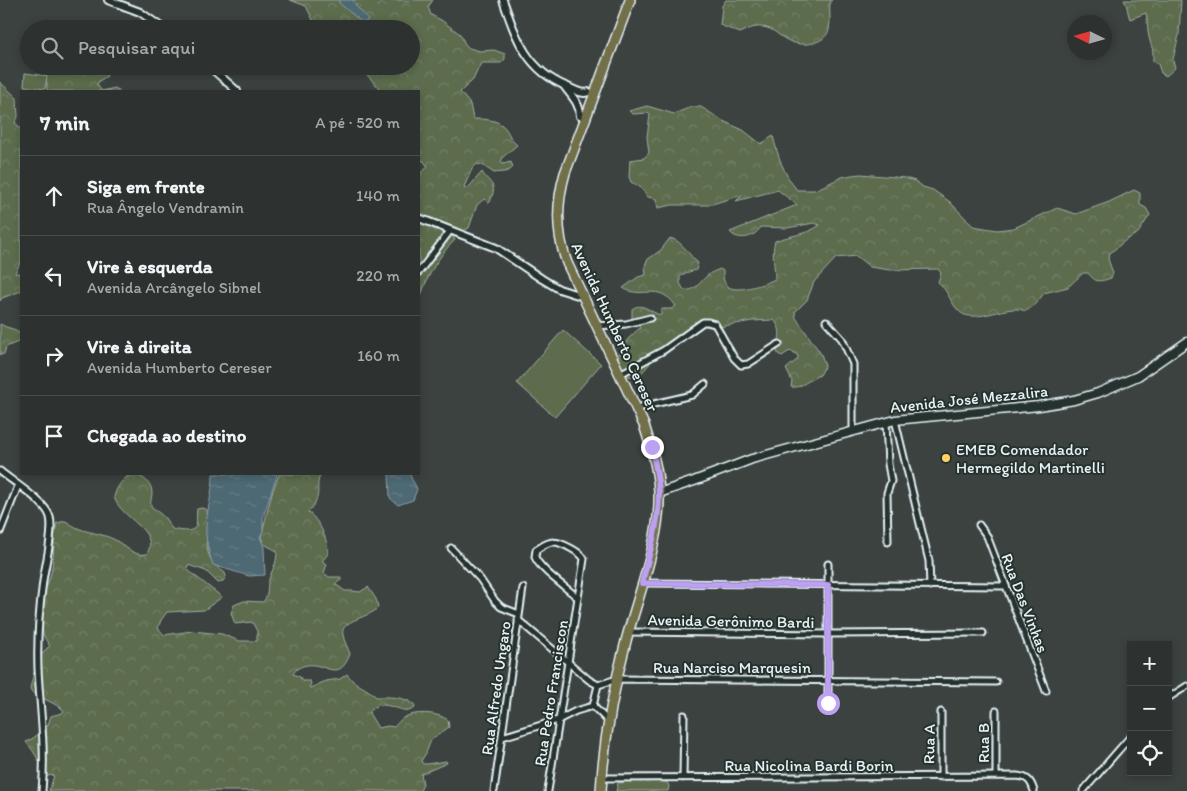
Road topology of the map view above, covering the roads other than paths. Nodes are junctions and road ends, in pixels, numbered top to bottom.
1 (108, 0) edge
2 (503, 0) edge
3 (630, 0) edge
4 (151, 20) edge
5 (219, 75) edge
6 (564, 85) junction
7 (236, 90) edge
8 (589, 96) junction
9 (584, 111) junction
10 (420, 218) edge
11 (450, 231) junction
12 (420, 271) edge
13 (581, 296) junction
14 (650, 318) dead end
15 (826, 321) dead end
16 (596, 326) junction
17 (1187, 342) edge
18 (779, 344) dead end
19 (620, 374) junction
20 (704, 384) dead end
21 (637, 408) junction
22 (895, 420) junction
23 (886, 422) junction
24 (853, 431) junction
25 (0, 471) edge
26 (18, 486) junction
27 (659, 492) junction
28 (979, 525) dead end
29 (0, 532) edge
30 (888, 542) dead end
31 (451, 548) dead end
32 (828, 564) dead end
33 (642, 583) junction
34 (828, 585) junction
35 (930, 586) junction
36 (1004, 586) junction
37 (523, 588) dead end
38 (578, 598) junction
39 (519, 617) junction
40 (628, 632) junction
41 (983, 633) dead end
42 (828, 634) junction
43 (568, 662) junction
44 (617, 679) junction
45 (828, 680) junction
46 (996, 682) dead end
47 (598, 685) junction
48 (1187, 686) edge
49 (1046, 690) dead end
50 (1172, 695) edge
51 (828, 703) dead end
52 (593, 706) junction
53 (996, 710) dead end
54 (942, 712) dead end
55 (684, 715) dead end
56 (558, 720) junction
57 (609, 722) junction
58 (502, 737) junction
59 (1127, 741) edge
60 (996, 776) junction
61 (941, 777) junction
62 (602, 778) junction
63 (683, 778) junction
64 (42, 791) edge
65 (494, 791) edge
66 (548, 791) edge
67 (600, 791) edge
68 (1034, 791) edge
69 (1083, 791) edge

1 - 4 street
2 - 6 street
3 - 8 main road, Avenida Humberto Cereser
5 - 7 street
6 - 8 street
6 - 9 street
8 - 9 main road, Avenida Humberto Cereser
9 - 13 main road, Avenida Humberto Cereser
10 - 11 street
11 - 12 street
11 - 13 street
13 - 16 main road, Avenida Humberto Cereser
14 - 16 street
15 - 24 street
16 - 19 main road, Avenida Humberto Cereser
17 - 22 main road, Avenida José Mezzalira
18 - 19 street
19 - 21 main road, Avenida Humberto Cereser
20 - 21 street
21 - 27 main road, Avenida Humberto Cereser
22 - 23 main road, Avenida José Mezzalira
22 - 35 street
23 - 24 main road, Avenida José Mezzalira
23 - 30 street
24 - 27 main road, Avenida José Mezzalira
25 - 26 street
26 - 29 street
26 - 64 street
27 - 33 main road, Avenida Humberto Cereser
28 - 36 street, Rua Das Vinhas
31 - 39 street
32 - 34 street
33 - 34 street
33 - 40 main road, Avenida Humberto Cereser
34 - 35 street
34 - 42 street
35 - 36 street
36 - 49 street, Rua Das Vinhas
37 - 39 street, Rua Alfredo Ungaro
38 - 38 street, Rua Pedro Franciscon
38 - 43 street, Rua Pedro Franciscon
39 - 43 street
39 - 58 street, Rua Alfredo Ungaro
40 - 42 street, Avenida Gerônimo Bardi
40 - 44 main road, Avenida Humberto Cereser
41 - 42 street, Avenida Gerônimo Bardi
42 - 45 street
43 - 47 street
43 - 56 street, Rua Pedro Franciscon
44 - 45 street, Rua Narciso Marquesin
44 - 47 street, Rua Narciso Marquesin
44 - 57 main road, Avenida Humberto Cereser
45 - 46 street, Rua Narciso Marquesin
45 - 51 street
47 - 52 street
48 - 50 street
52 - 56 street
52 - 57 street
53 - 60 street, Rua B
54 - 61 street, Rua A
55 - 63 street
56 - 58 street
56 - 66 street, Rua Pedro Franciscon
57 - 62 main road, Avenida Humberto Cereser
58 - 65 street, Rua Alfredo Ungaro
59 - 69 street
60 - 61 street, Rua Nicolina Bardi Borin
60 - 68 street, Rua Nicolina Bardi Borin
61 - 63 street, Rua Nicolina Bardi Borin
62 - 63 street, Rua Nicolina Bardi Borin
62 - 67 main road, Avenida Humberto Cereser

